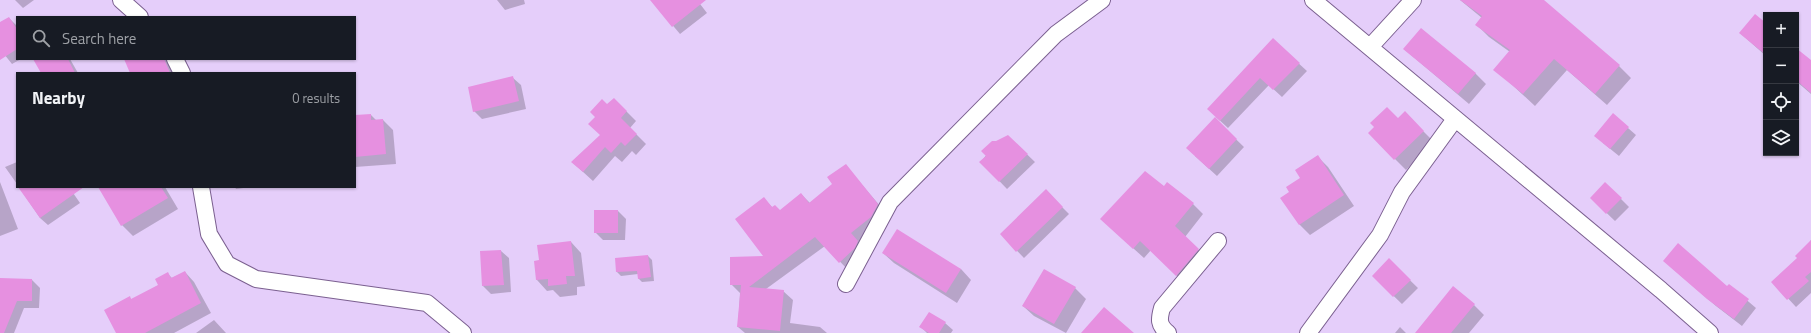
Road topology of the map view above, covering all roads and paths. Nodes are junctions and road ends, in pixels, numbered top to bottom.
1 (121, 0) edge
2 (1102, 0) edge
3 (1313, 0) edge
4 (1413, 0) edge
5 (139, 16) edge
6 (1370, 48) junction
7 (176, 60) edge
8 (182, 72) edge
9 (1455, 119) junction
10 (201, 188) edge
11 (1218, 241) dead end
12 (846, 284) dead end
13 (463, 333) edge
14 (1168, 333) edge
15 (1308, 333) edge
16 (1710, 333) edge

1 - 5 street
2 - 12 street
3 - 6 street
4 - 6 street
6 - 9 street
7 - 8 street
9 - 15 street
9 - 16 street
10 - 13 street
11 - 14 street

